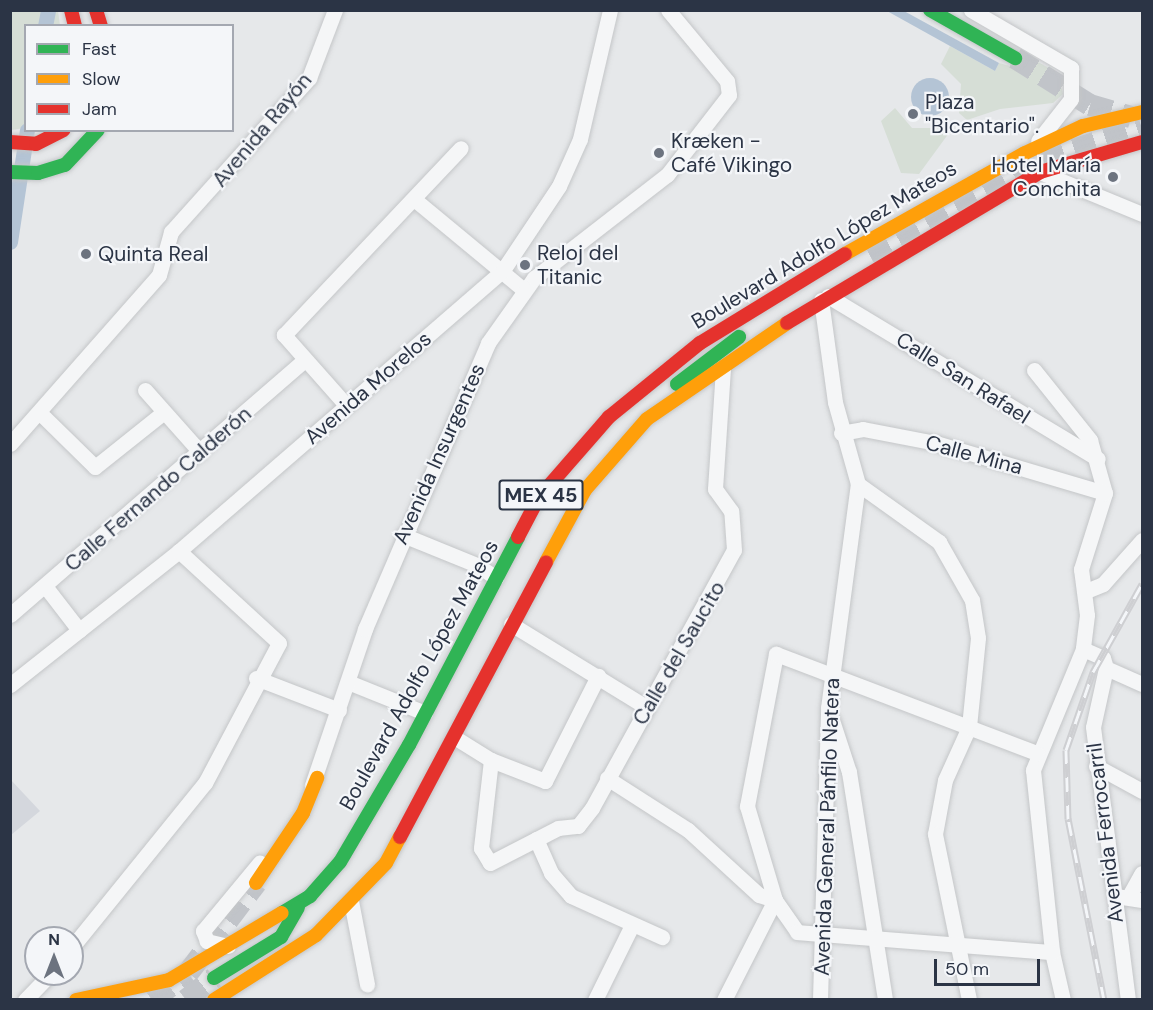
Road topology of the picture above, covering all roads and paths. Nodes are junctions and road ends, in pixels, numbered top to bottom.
1 (335, 10) edge
2 (610, 10) edge
3 (668, 10) edge
4 (930, 10) edge
5 (971, 10) edge
6 (1015, 58) tunnel mouth
7 (1143, 112) edge
8 (60, 132) edge
9 (96, 132) edge
10 (10, 142) edge
11 (1143, 142) edge
12 (461, 148) dead end
13 (1024, 153) junction
14 (10, 172) edge
15 (1040, 172) junction
16 (414, 199) junction
17 (1143, 214) edge
18 (870, 256) tunnel mouth
19 (503, 270) junction
20 (524, 290) junction
21 (825, 298) junction
22 (303, 361) junction
23 (723, 367) junction
24 (1034, 370) dead end
25 (145, 390) dead end
26 (346, 405) junction
27 (164, 412) junction
28 (40, 413) junction
29 (647, 419) junction
30 (841, 433) junction
31 (10, 444) edge
32 (200, 452) junction
33 (1098, 459) junction
34 (858, 484) junction
35 (1105, 493) junction
36 (403, 535) junction
37 (1143, 540) edge
38 (179, 551) junction
39 (496, 578) junction
40 (45, 586) junction
41 (1086, 591) junction
42 (10, 615) edge
43 (511, 624) junction
44 (79, 630) junction
45 (1083, 648) junction
46 (1106, 668) junction
47 (834, 672) junction
48 (598, 676) junction
49 (256, 678) junction
50 (348, 682) junction
51 (1143, 684) edge
52 (10, 685) edge
53 (646, 707) junction
54 (828, 708) junction
55 (339, 711) junction
56 (425, 713) junction
57 (969, 727) junction
58 (454, 737) junction
59 (1037, 753) junction
60 (491, 760) junction
61 (1096, 766) junction
62 (317, 778) junction
63 (607, 778) junction
64 (1143, 791) edge
65 (536, 839) junction
66 (1143, 873) edge
67 (256, 883) tunnel mouth
68 (1129, 898) edge
69 (775, 900) junction
70 (351, 901) junction
71 (299, 906) junction
72 (631, 927) junction
73 (84, 932) edge
74 (821, 932) junction
75 (874, 936) junction
76 (662, 938) dead end
77 (960, 944) junction
78 (234, 945) junction
79 (1052, 952) junction
80 (214, 978) tunnel mouth
81 (367, 984) dead end
82 (38, 986) edge
83 (26, 999) edge
84 (76, 999) edge
85 (214, 999) edge
86 (595, 999) edge
87 (724, 999) edge
88 (820, 999) edge
89 (885, 999) edge
90 (969, 999) edge
91 (1063, 999) edge
92 (1128, 999) edge

1 - 28 street, Avenida Rayón
2 - 19 street, Avenida Morelos
3 - 20 street, Avenida Insurgentes
4 - 6 main road
5 - 13 street
7 - 13 main road, Boulevard Adolfo López Mateos / MEX 45
8 - 10 main road
9 - 14 main road
11 - 15 main road, MEX 45
12 - 16 street
13 - 39 main road, Boulevard Adolfo López Mateos / MEX 45
15 - 17 street
15 - 21 main road, MEX 45
16 - 19 street
16 - 22 street
18 - 29 main road
19 - 20 street
19 - 26 street, Avenida Morelos
20 - 36 street, Avenida Insurgentes
21 - 23 main road, MEX 45
21 - 30 street, Avenida General Pánfilo Natera
21 - 33 street, Calle San Rafael
22 - 26 street
22 - 32 street, Calle Fernando Calderón
23 - 29 main road, MEX 45
23 - 53 street, Calle del Saucito
24 - 33 street
25 - 27 street
26 - 38 street, Avenida Morelos
27 - 28 street
27 - 32 street
28 - 31 street, Avenida Rayón
29 - 43 main road, MEX 45
30 - 34 street, Avenida General Pánfilo Natera
30 - 35 street, Calle Mina
32 - 40 street, Calle Fernando Calderón
33 - 35 street
34 - 47 street, Avenida General Pánfilo Natera
34 - 57 street
35 - 41 street
36 - 39 street
36 - 50 street, Avenida Insurgentes
37 - 41 street
38 - 44 street, Avenida Morelos
38 - 49 street
39 - 56 main road, Boulevard Adolfo López Mateos / MEX 45
40 - 42 street, Calle Fernando Calderón
40 - 44 street
41 - 45 street
43 - 48 street
43 - 58 main road, MEX 45
44 - 52 street, Avenida Morelos
45 - 46 street
45 - 59 street
46 - 51 street
46 - 61 street, Avenida Ferrocarril
47 - 54 street, Avenida General Pánfilo Natera
47 - 57 street
47 - 69 street
48 - 53 street
48 - 60 street
49 - 55 street
49 - 73 street
50 - 55 street, Avenida Insurgentes
50 - 56 street
53 - 63 street, Calle del Saucito
54 - 74 street, Avenida General Pánfilo Natera
54 - 75 street
55 - 62 street, Avenida Insurgentes
56 - 71 main road, Boulevard Adolfo López Mateos / MEX 45
57 - 59 street
57 - 77 street
58 - 60 street
58 - 70 main road, MEX 45
59 - 79 street
60 - 65 street, Calle del Saucito
61 - 64 street
61 - 68 street, Avenida Ferrocarril
62 - 67 main road
62 - 78 street, Avenida Insurgentes
63 - 65 street, Calle del Saucito
63 - 69 street
65 - 72 street
66 - 68 street
68 - 92 street, Avenida Ferrocarril
69 - 74 street
69 - 87 street
70 - 81 street
70 - 85 main road, MEX 45
71 - 78 main road, Boulevard Adolfo López Mateos / MEX 45
71 - 80 main road
72 - 76 street
72 - 86 street
74 - 75 street
74 - 88 street, Avenida General Pánfilo Natera
75 - 77 street
75 - 89 street
77 - 79 street
77 - 90 street
78 - 84 main road, Boulevard Adolfo López Mateos / MEX 45
79 - 91 street
82 - 83 street

